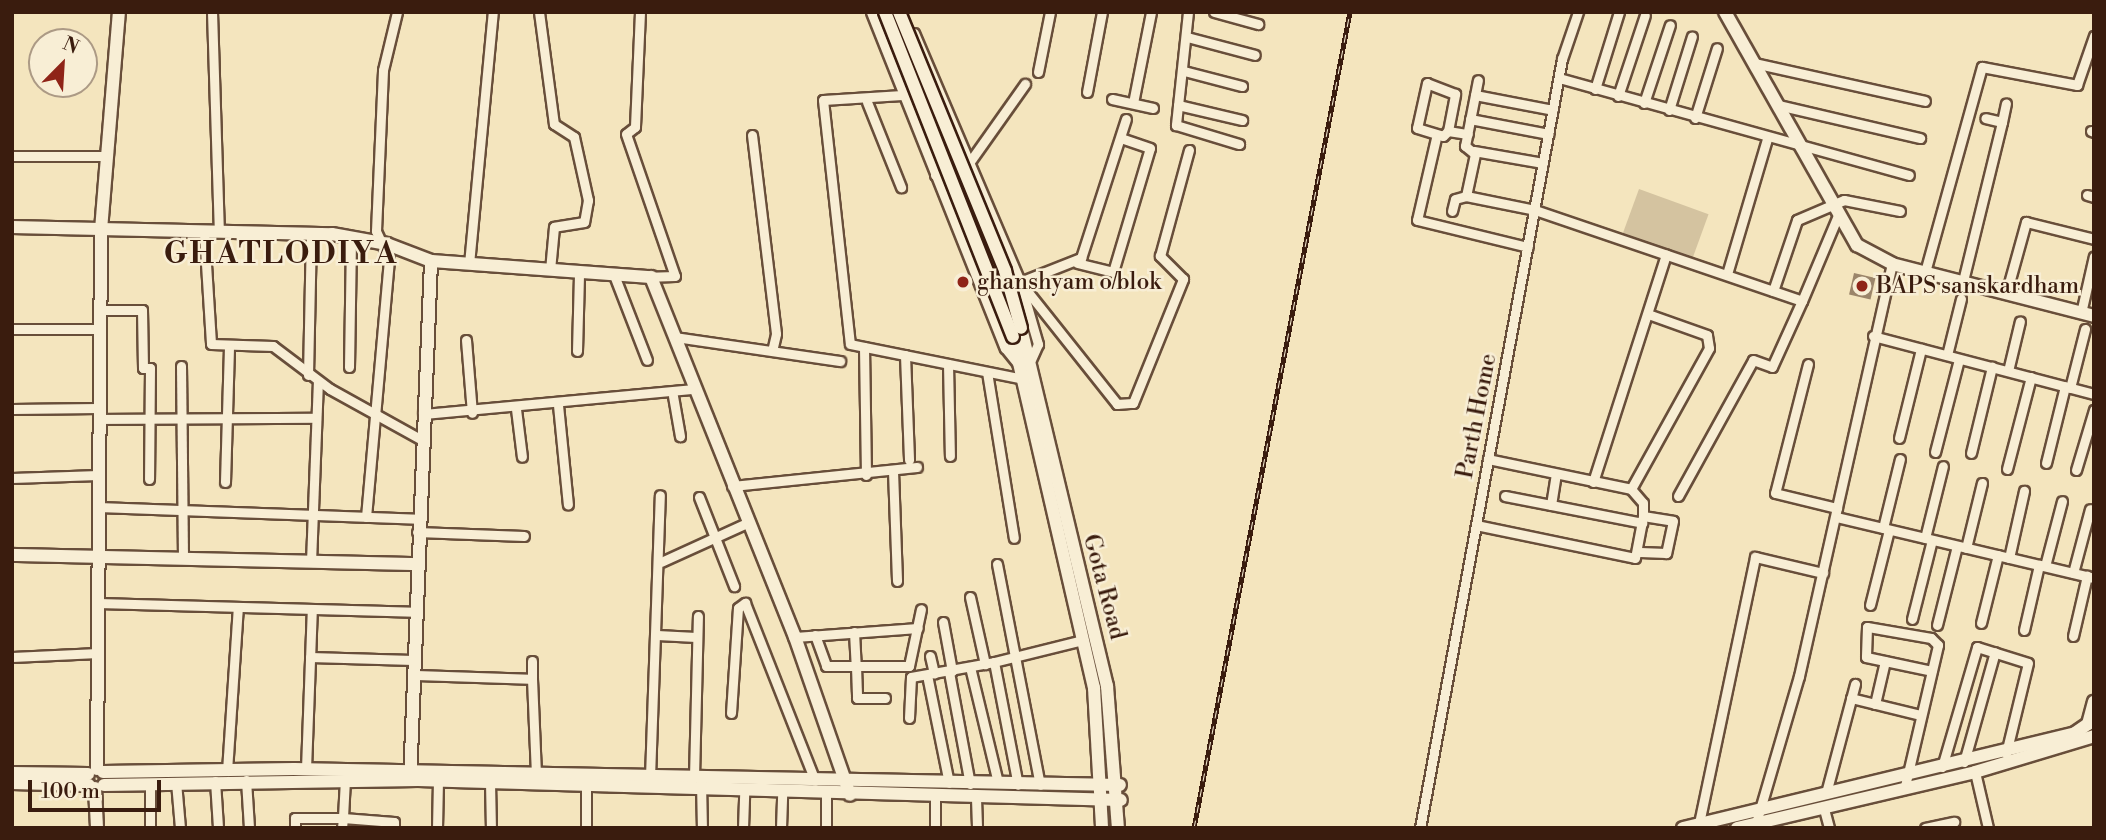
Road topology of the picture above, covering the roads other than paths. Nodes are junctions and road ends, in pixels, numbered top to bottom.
1 (119, 12) edge
2 (212, 12) edge
3 (397, 12) edge
4 (493, 12) edge
5 (539, 12) edge
6 (640, 12) edge
7 (871, 12) edge
8 (885, 12) edge
9 (899, 12) edge
10 (905, 12) edge
11 (1050, 12) edge
12 (1102, 12) edge
13 (1151, 12) edge
14 (1188, 12) edge
15 (1214, 12) edge
16 (1578, 12) edge
17 (1619, 12) edge
18 (1725, 12) edge
19 (1645, 15) dead end
20 (1258, 24) dead end
21 (1670, 25) dead end
22 (1692, 36) dead end
23 (2094, 36) edge
24 (1186, 37) junction
25 (1717, 48) dead end
26 (1255, 55) dead end
27 (1754, 63) junction
28 (1184, 71) junction
29 (1038, 72) dead end
30 (1559, 78) junction
31 (1478, 80) dead end
32 (1025, 84) dead end
33 (1242, 86) dead end
34 (1595, 89) junction
35 (1087, 92) dead end
36 (902, 95) junction
37 (1475, 95) junction
38 (1618, 96) junction
39 (1112, 99) dead end
40 (1926, 101) dead end
41 (867, 102) junction
42 (1133, 103) junction
43 (1644, 103) junction
44 (2006, 103) dead end
45 (1178, 105) junction
46 (1778, 105) junction
47 (1153, 108) dead end
48 (1553, 110) junction
49 (1669, 110) junction
50 (1695, 118) junction
51 (1985, 118) dead end
52 (1126, 119) dead end
53 (1471, 119) junction
54 (1242, 120) dead end
55 (2002, 122) junction
56 (1448, 131) junction
57 (1468, 134) junction
58 (1549, 134) junction
59 (752, 135) dead end
60 (1121, 138) junction
61 (1436, 138) dead end
62 (1920, 138) dead end
63 (1767, 139) junction
64 (1239, 144) dead end
65 (1803, 149) junction
66 (1189, 150) dead end
67 (1474, 151) junction
68 (12, 156) edge
69 (107, 156) junction
70 (969, 163) junction
71 (1544, 163) junction
72 (935, 175) junction
73 (1909, 175) dead end
74 (901, 187) dead end
75 (1466, 196) junction
76 (1836, 208) junction
77 (1535, 210) junction
78 (1452, 211) dead end
79 (1900, 211) dead end
80 (12, 227) edge
81 (101, 230) junction
82 (204, 232) junction
83 (219, 232) junction
84 (311, 234) junction
85 (351, 238) junction
86 (2094, 239) edge
87 (387, 244) junction
88 (1528, 247) junction
89 (1666, 254) junction
90 (2094, 256) edge
91 (431, 261) junction
92 (1077, 263) junction
93 (469, 264) junction
94 (1892, 264) junction
95 (550, 270) junction
96 (579, 272) junction
97 (1926, 272) junction
98 (1727, 274) junction
99 (614, 275) junction
100 (652, 277) junction
101 (1963, 281) junction
102 (1020, 282) junction
103 (1773, 291) junction
104 (2006, 293) junction
105 (1961, 299) dead end
106 (1802, 301) junction
107 (100, 310) junction
108 (1648, 314) junction
109 (2088, 315) edge
110 (2020, 321) dead end
111 (12, 329) edge
112 (99, 329) junction
113 (2085, 329) dead end
114 (1017, 333) junction
115 (1873, 336) junction
116 (675, 338) junction
117 (466, 340) dead end
118 (229, 345) junction
119 (864, 347) junction
120 (1922, 349) junction
121 (577, 351) dead end
122 (772, 351) junction
123 (905, 355) junction
124 (1947, 355) junction
125 (1959, 359) junction
126 (648, 360) dead end
127 (840, 360) dead end
128 (948, 364) junction
129 (1808, 364) dead end
130 (181, 366) dead end
131 (349, 367) dead end
132 (1992, 367) junction
133 (1025, 369) junction
134 (2008, 371) junction
135 (987, 372) junction
136 (308, 374) junction
137 (2031, 377) junction
138 (318, 381) junction
139 (2067, 387) junction
140 (695, 389) junction
141 (2094, 394) edge
142 (673, 396) junction
143 (558, 405) junction
144 (12, 409) edge
145 (516, 409) junction
146 (2094, 410) edge
147 (472, 412) junction
148 (98, 414) junction
149 (376, 414) junction
150 (423, 414) junction
151 (185, 418) junction
152 (226, 418) junction
153 (316, 418) junction
154 (151, 419) junction
155 (680, 436) dead end
156 (1899, 438) dead end
157 (422, 440) junction
158 (1935, 452) dead end
159 (1971, 453) dead end
160 (950, 456) dead end
161 (522, 457) dead end
162 (1488, 459) junction
163 (1900, 459) dead end
164 (909, 460) dead end
165 (2046, 463) dead end
166 (1942, 466) dead end
167 (917, 467) dead end
168 (2007, 469) dead end
169 (2076, 470) dead end
170 (893, 471) junction
171 (98, 475) junction
172 (866, 475) junction
173 (1556, 475) junction
174 (12, 478) edge
175 (149, 479) dead end
176 (225, 482) dead end
177 (1593, 482) junction
178 (1982, 483) dead end
179 (732, 486) junction
180 (1631, 489) junction
181 (2024, 491) dead end
182 (660, 495) dead end
183 (1506, 496) dead end
184 (1678, 496) dead end
185 (699, 497) dead end
186 (2062, 501) dead end
187 (568, 505) dead end
188 (1551, 505) junction
189 (98, 507) junction
190 (2090, 509) dead end
191 (185, 510) junction
192 (1837, 513) junction
193 (311, 515) junction
194 (366, 517) junction
195 (1643, 519) junction
196 (747, 523) junction
197 (1476, 525) junction
198 (418, 526) junction
199 (1886, 529) junction
200 (524, 536) dead end
201 (715, 538) junction
202 (1014, 538) dead end
203 (1928, 539) junction
204 (1961, 547) junction
205 (1640, 552) junction
206 (12, 555) edge
207 (1998, 555) junction
208 (98, 557) junction
209 (2009, 558) junction
210 (183, 559) junction
211 (311, 562) junction
212 (661, 562) junction
213 (416, 564) junction
214 (997, 564) dead end
215 (2042, 566) junction
216 (1823, 573) junction
217 (2073, 573) junction
218 (2090, 577) edge
219 (897, 581) dead end
220 (734, 586) dead end
221 (970, 597) dead end
222 (98, 603) junction
223 (1870, 605) dead end
224 (238, 607) junction
225 (312, 609) junction
226 (921, 609) dead end
227 (415, 612) junction
228 (698, 616) dead end
229 (1912, 619) dead end
230 (943, 622) dead end
231 (1981, 623) dead end
232 (1937, 625) dead end
233 (918, 628) junction
234 (2024, 630) dead end
235 (853, 632) junction
236 (657, 635) junction
237 (815, 635) junction
238 (2073, 636) dead end
239 (696, 637) junction
240 (795, 638) junction
241 (1083, 640) junction
242 (1995, 652) junction
243 (97, 653) junction
244 (930, 656) dead end
245 (1014, 656) junction
246 (12, 657) edge
247 (310, 657) junction
248 (413, 660) junction
249 (532, 661) dead end
250 (1885, 661) junction
251 (989, 663) junction
252 (856, 666) junction
253 (970, 667) junction
254 (1932, 671) junction
255 (951, 672) junction
256 (413, 675) junction
257 (930, 675) junction
258 (532, 679) junction
259 (1855, 684) dead end
260 (885, 698) dead end
261 (1851, 698) junction
262 (2094, 702) edge
263 (1875, 704) junction
264 (731, 713) dead end
265 (1921, 715) junction
266 (909, 718) dead end
267 (2094, 736) edge
268 (2006, 753) junction
269 (1964, 762) junction
270 (1941, 767) junction
271 (306, 769) junction
272 (227, 771) junction
273 (1975, 772) junction
274 (12, 773) edge
275 (536, 773) junction
276 (410, 775) junction
277 (650, 777) junction
278 (96, 779) junction
279 (345, 779) junction
280 (246, 780) junction
281 (438, 780) junction
282 (1906, 780) junction
283 (215, 781) junction
284 (699, 781) junction
285 (816, 781) junction
286 (176, 782) junction
287 (491, 782) junction
288 (847, 782) junction
289 (12, 783) edge
290 (150, 783) junction
291 (949, 783) junction
292 (998, 783) junction
293 (970, 784) junction
294 (586, 785) junction
295 (1018, 785) junction
296 (1040, 785) junction
297 (1120, 785) junction
298 (1103, 786) junction
299 (744, 790) junction
300 (782, 792) junction
301 (1826, 793) junction
302 (826, 794) junction
303 (850, 795) junction
304 (935, 797) junction
305 (976, 798) junction
306 (1103, 800) junction
307 (1121, 800) junction
308 (1760, 809) junction
309 (1824, 809) junction
310 (1954, 822) dead end
311 (343, 823) edge
312 (1756, 823) junction
313 (1698, 826) edge
314 (97, 828) edge
315 (150, 828) edge
316 (180, 828) edge
317 (218, 828) edge
318 (250, 828) edge
319 (295, 828) edge
320 (394, 828) edge
321 (437, 828) edge
322 (491, 828) edge
323 (586, 828) edge
324 (702, 828) edge
325 (743, 828) edge
326 (781, 828) edge
327 (826, 828) edge
328 (935, 828) edge
329 (977, 828) edge
330 (1102, 828) edge
331 (1118, 828) edge
332 (1420, 828) edge
333 (1683, 828) edge
334 (1737, 828) edge
335 (1829, 828) edge
336 (1925, 828) edge
337 (1988, 828) edge

1 - 69 street
2 - 83 street
3 - 87 street
4 - 93 street
5 - 95 street
6 - 100 street
7 - 36 street
8 - 114 street, bridge
9 - 114 street, bridge
10 - 70 street
11 - 29 street
12 - 35 street
13 - 42 street
14 - 24 street
15 - 20 street
16 - 30 street, Parth Home
17 - 34 street
18 - 27 street
19 - 38 street
21 - 43 street
22 - 49 street
23 - 97 street
24 - 26 street
24 - 28 street
25 - 50 street
27 - 40 street
27 - 46 street
28 - 33 street
28 - 45 street
30 - 34 street
30 - 48 street, Parth Home
31 - 37 street
32 - 70 street
34 - 38 street
36 - 41 street
36 - 72 street
37 - 48 street
37 - 53 street
38 - 43 street
39 - 42 street
41 - 74 street
41 - 119 street
42 - 47 street
43 - 49 street
44 - 55 street
45 - 54 street
45 - 64 street
46 - 62 street
46 - 65 street
48 - 58 street, Parth Home
49 - 50 street
50 - 63 street
51 - 55 street
52 - 60 street
53 - 57 street
53 - 58 street
55 - 101 street
56 - 56 street
56 - 57 street
57 - 67 street
58 - 71 street, Parth Home
59 - 122 street
60 - 92 street
60 - 92 street
61 - 88 street
63 - 65 street
63 - 98 street
65 - 73 street
65 - 76 street
66 - 102 street
67 - 71 street
67 - 75 street
68 - 69 street
69 - 81 street
70 - 72 street
70 - 102 street
71 - 77 street, Parth Home
72 - 133 street
75 - 77 street
75 - 78 street
76 - 79 street
76 - 94 street
76 - 103 street
76 - 106 street
77 - 88 street, Parth Home
77 - 89 street
80 - 81 street
81 - 82 street
81 - 107 street
82 - 83 street
82 - 118 street
83 - 84 street
84 - 85 street
84 - 136 street
85 - 87 street
85 - 131 street
86 - 104 street
87 - 91 street
87 - 149 street
88 - 162 street, Parth Home
89 - 98 street
89 - 108 street
90 - 109 street
91 - 93 street
91 - 150 street
92 - 102 street
93 - 95 street
94 - 97 street
94 - 115 street
95 - 96 street
96 - 99 street
96 - 121 street
97 - 101 street
98 - 103 street
99 - 100 street
99 - 126 street
100 - 116 street
101 - 104 street
102 - 133 street
103 - 106 street
104 - 109 street
105 - 124 street
106 - 184 street
107 - 112 street
107 - 154 street
108 - 177 street
108 - 180 street
110 - 134 street
111 - 112 street
112 - 148 street
113 - 139 street
114 - 133 street
115 - 120 street
115 - 192 street
116 - 122 street
116 - 140 street
117 - 147 street
118 - 136 street
118 - 152 street
119 - 123 street
119 - 172 street
120 - 124 street
120 - 156 street
122 - 127 street
123 - 128 street
123 - 164 street
124 - 125 street
125 - 132 street
125 - 158 street
128 - 135 street
128 - 160 street
129 - 192 street
130 - 151 street
132 - 134 street
132 - 159 street
133 - 135 street
133 - 241 street, Gota Road
133 - 297 street, Gota Road
134 - 137 street
135 - 202 street
136 - 138 street
137 - 139 street
137 - 168 street
138 - 149 street
138 - 153 street
139 - 141 street
139 - 165 street
140 - 142 street
140 - 179 street
142 - 143 street
142 - 155 street
143 - 145 street
143 - 187 street
144 - 148 street
145 - 147 street
145 - 161 street
146 - 169 street
147 - 150 street
148 - 154 street
148 - 171 street
149 - 157 street
149 - 194 street
150 - 157 street
151 - 152 street
151 - 154 street
151 - 191 street
152 - 153 street
152 - 176 street
153 - 193 street
154 - 175 street
157 - 198 street
162 - 173 street
162 - 197 street, Parth Home
163 - 199 street
166 - 203 street
167 - 170 street
170 - 172 street
170 - 219 street
171 - 174 street
171 - 189 street
172 - 179 street
173 - 177 street
173 - 188 street
177 - 180 street
178 - 204 street
179 - 196 street
180 - 195 street
181 - 209 street
182 - 212 street
183 - 188 street
185 - 201 street
186 - 215 street
188 - 195 street
189 - 191 street
189 - 208 street
190 - 217 street
191 - 193 street
191 - 210 street
192 - 199 street
192 - 216 street
193 - 194 street
193 - 211 street
194 - 198 street
195 - 205 street
195 - 205 street
196 - 201 street
196 - 240 street
197 - 205 street
197 - 332 street, Parth Home
198 - 200 street
198 - 213 street
199 - 203 street
199 - 223 street
201 - 212 street
201 - 220 street
203 - 204 street
203 - 229 street
204 - 207 street
204 - 232 street
206 - 208 street
207 - 209 street
207 - 231 street
208 - 210 street
208 - 222 street
209 - 215 street
210 - 211 street
211 - 213 street
212 - 236 street
213 - 227 street
214 - 245 street
215 - 217 street
215 - 234 street
216 - 308 street
216 - 313 street
217 - 218 street
218 - 238 street
221 - 251 street
222 - 224 street
222 - 243 street
224 - 225 street
224 - 272 street
225 - 227 street
225 - 247 street
226 - 233 street
227 - 248 street
228 - 239 street
230 - 255 street
233 - 235 street
233 - 252 street
235 - 237 street
235 - 252 street
236 - 239 street
236 - 277 street
237 - 240 street
237 - 252 street
239 - 284 street
240 - 288 street
241 - 245 street
241 - 298 street, Gota Road
242 - 268 street
242 - 269 street
242 - 270 street
243 - 246 street
243 - 278 street
244 - 257 street
245 - 251 street
245 - 296 street
247 - 248 street
247 - 271 street
248 - 256 street
249 - 258 street
250 - 254 street
250 - 254 street
250 - 263 street
251 - 253 street
251 - 295 street
252 - 260 street
253 - 255 street
253 - 292 street
254 - 265 street
255 - 257 street
255 - 293 street
256 - 258 street
256 - 276 street
257 - 266 street
257 - 291 street
258 - 275 street
259 - 261 street
261 - 263 street
261 - 301 street
262 - 268 street
263 - 265 street
264 - 285 street
265 - 282 street
267 - 273 street
268 - 269 street
269 - 270 street
270 - 282 street
271 - 272 street
271 - 276 street
272 - 278 street
273 - 282 street
273 - 337 street
274 - 278 street
275 - 276 street
275 - 277 street
276 - 279 street
276 - 281 street
277 - 284 street
278 - 289 street
278 - 290 street
278 - 314 street
279 - 280 street
279 - 311 street
280 - 283 street
280 - 318 street
281 - 287 street
281 - 321 street
282 - 301 street
282 - 309 street
283 - 286 street
283 - 317 street
284 - 285 street
284 - 294 street
284 - 299 street
284 - 324 street
285 - 288 street
286 - 290 street
286 - 316 street
287 - 294 street
287 - 322 street
288 - 291 street
288 - 303 street
290 - 315 street
291 - 293 street
292 - 293 street
292 - 295 street
294 - 323 street
295 - 296 street
296 - 298 street
297 - 298 street
297 - 307 street, Gota Road
298 - 306 street, Gota Road
299 - 300 street
299 - 325 street
300 - 302 street
300 - 326 street
301 - 308 street
302 - 303 street
302 - 327 street
303 - 304 street
304 - 305 street
304 - 328 street
305 - 306 street
305 - 329 street
306 - 307 street
306 - 330 street, Gota Road
307 - 331 street, Gota Road
308 - 312 street
308 - 313 street
309 - 312 street
309 - 335 street
310 - 336 street
311 - 319 street
311 - 320 street
312 - 334 street
313 - 333 street

